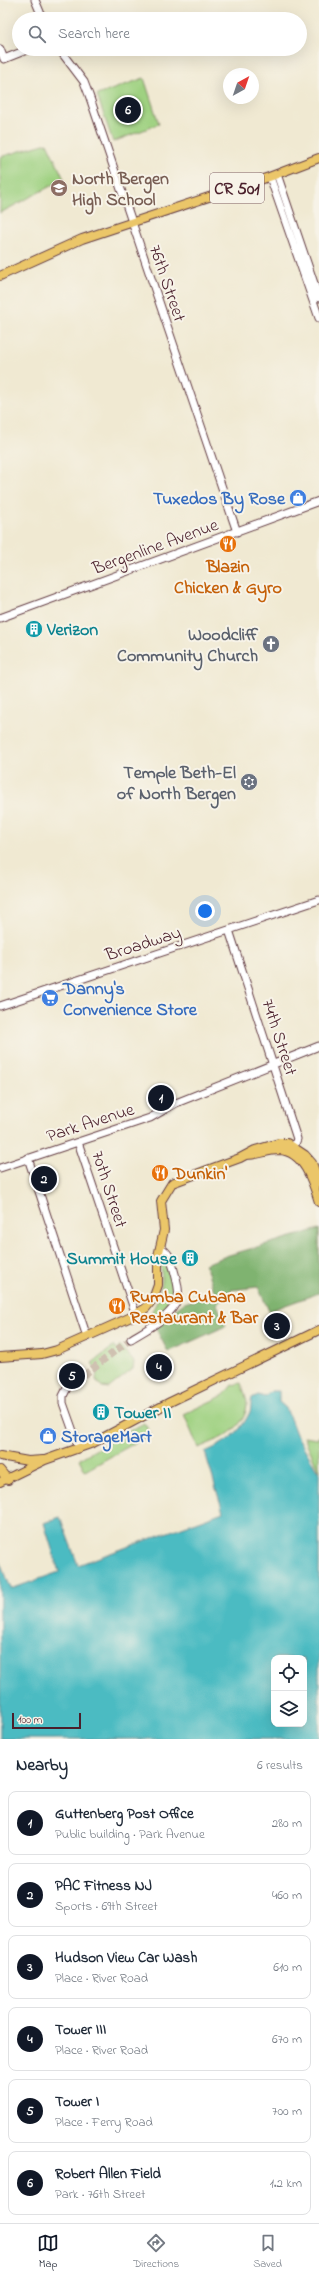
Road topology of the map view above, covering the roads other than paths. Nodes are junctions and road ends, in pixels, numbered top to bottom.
1 (34, 0) edge
2 (40, 12) edge
3 (0, 49) edge
4 (12, 56) edge
5 (64, 56) edge
6 (319, 158) edge
7 (274, 175) junction
8 (132, 223) junction
9 (0, 276) edge
10 (319, 298) edge
11 (319, 318) edge
12 (319, 501) edge
13 (238, 532) junction
14 (0, 618) edge
15 (319, 900) edge
16 (229, 930) junction
17 (0, 1006) edge
18 (319, 1046) edge
19 (273, 1064) junction
20 (78, 1142) junction
21 (293, 1150) junction
22 (28, 1158) junction
23 (0, 1168) edge
24 (319, 1182) edge
25 (319, 1202) edge
26 (160, 1247) junction
27 (136, 1314) junction
28 (319, 1330) edge
29 (87, 1337) junction
30 (132, 1339) tunnel mouth
31 (0, 1358) edge
32 (67, 1388) dead end
33 (79, 1448) junction
34 (0, 1456) edge
35 (46, 1460) junction
36 (0, 1470) edge
37 (4, 1481) edge

1 - 2 street
3 - 4 street
5 - 8 street, 76th Street
6 - 7 main road, CR 501
7 - 8 main road, CR 501
7 - 10 street
7 - 11 street
8 - 9 main road, CR 501
8 - 13 street, 76th Street
12 - 13 street, Bergenline Avenue
13 - 14 street, Bergenline Avenue
15 - 16 street, Broadway
16 - 17 street, Broadway
16 - 19 street, 74th Street
18 - 19 street, Park Avenue
19 - 20 street, Park Avenue
19 - 21 street, 74th Street
20 - 22 street, Park Avenue
20 - 27 street, 70th Street
21 - 24 main road
21 - 25 main road
21 - 26 main road
22 - 23 street, Park Avenue
22 - 29 street
26 - 27 main road
26 - 30 street
27 - 29 main road
28 - 33 main road
29 - 31 main road
32 - 33 street
33 - 35 main road
34 - 35 main road
35 - 37 main road
36 - 37 main road

